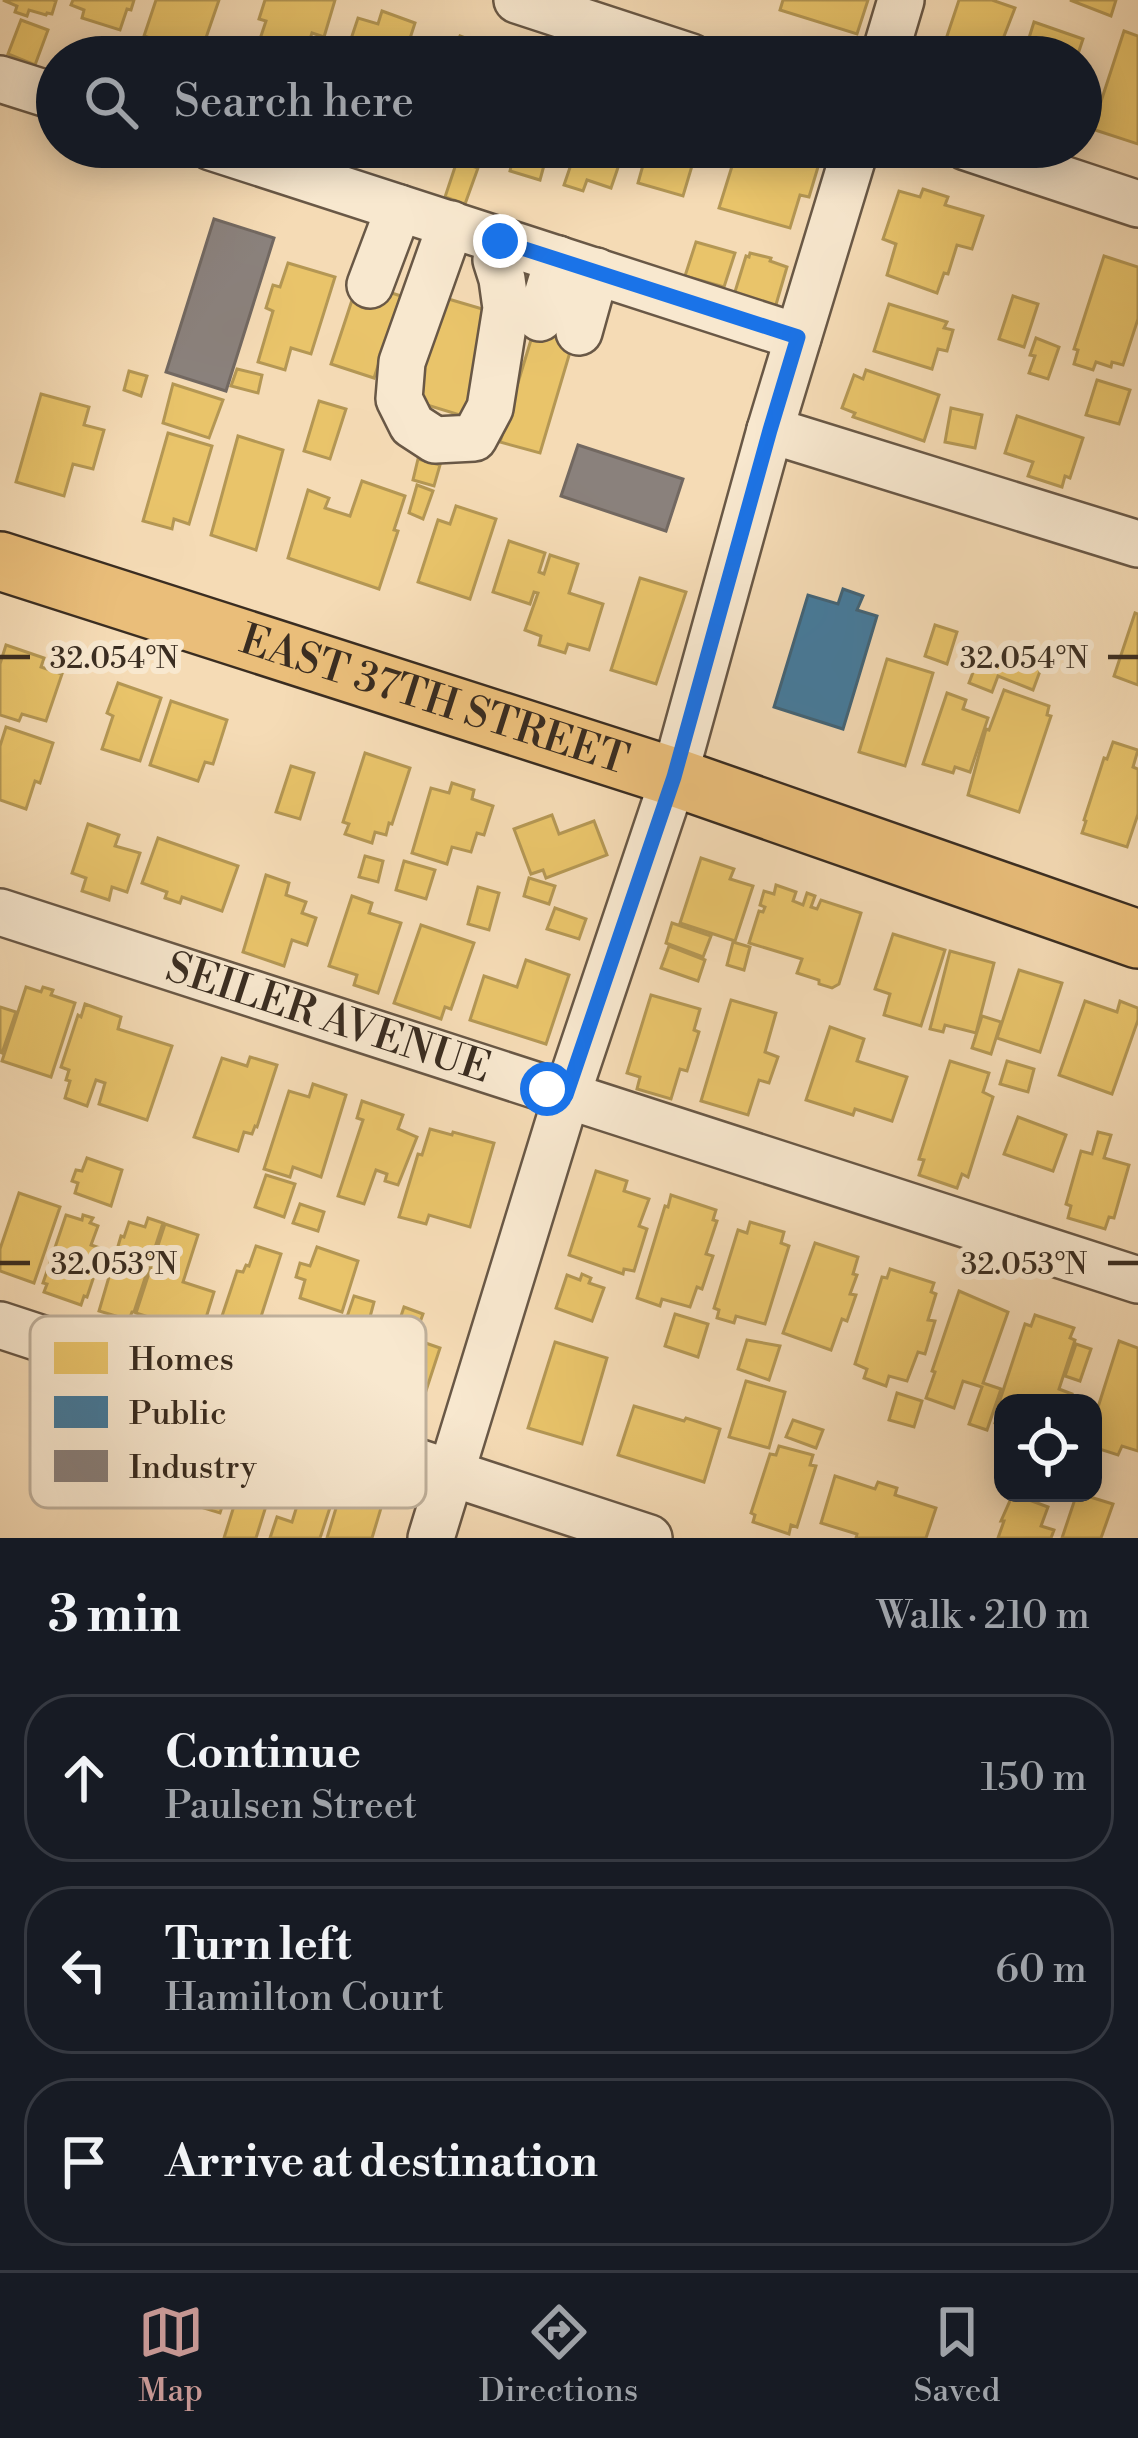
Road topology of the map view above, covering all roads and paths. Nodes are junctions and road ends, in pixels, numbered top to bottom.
1 (518, 0) edge
2 (901, 0) edge
3 (627, 36) edge
4 (890, 36) edge
5 (0, 79) edge
6 (36, 90) edge
7 (276, 168) edge
8 (850, 168) edge
9 (1030, 168) edge
10 (1138, 203) edge
11 (399, 208) junction
12 (451, 224) junction
13 (500, 241) junction
14 (577, 265) junction
15 (370, 285) dead end
16 (560, 325) dead end
17 (798, 337) junction
18 (770, 430) junction
19 (1138, 544) edge
20 (0, 562) edge
21 (674, 777) junction
22 (0, 912) edge
23 (1138, 940) edge
24 (566, 1095) junction
25 (1138, 1280) edge
26 (0, 1325) edge
27 (30, 1335) edge
28 (426, 1464) edge
29 (452, 1472) junction
30 (431, 1538) edge
31 (649, 1538) edge

1 - 3 street
2 - 4 street
5 - 6 street
7 - 11 street
8 - 17 street
9 - 10 street
11 - 12 street
11 - 15 street
12 - 13 street
12 - 13 street
13 - 14 street
14 - 16 street
14 - 17 street
17 - 18 street
18 - 19 street
18 - 21 street
20 - 21 main road, EAST 37TH STREET
21 - 23 main road, EAST 37TH STREET
21 - 24 street
22 - 24 street, SEILER AVENUE
24 - 25 street, SEILER AVENUE
24 - 29 street
26 - 27 street
28 - 29 street
29 - 30 street
29 - 31 street

